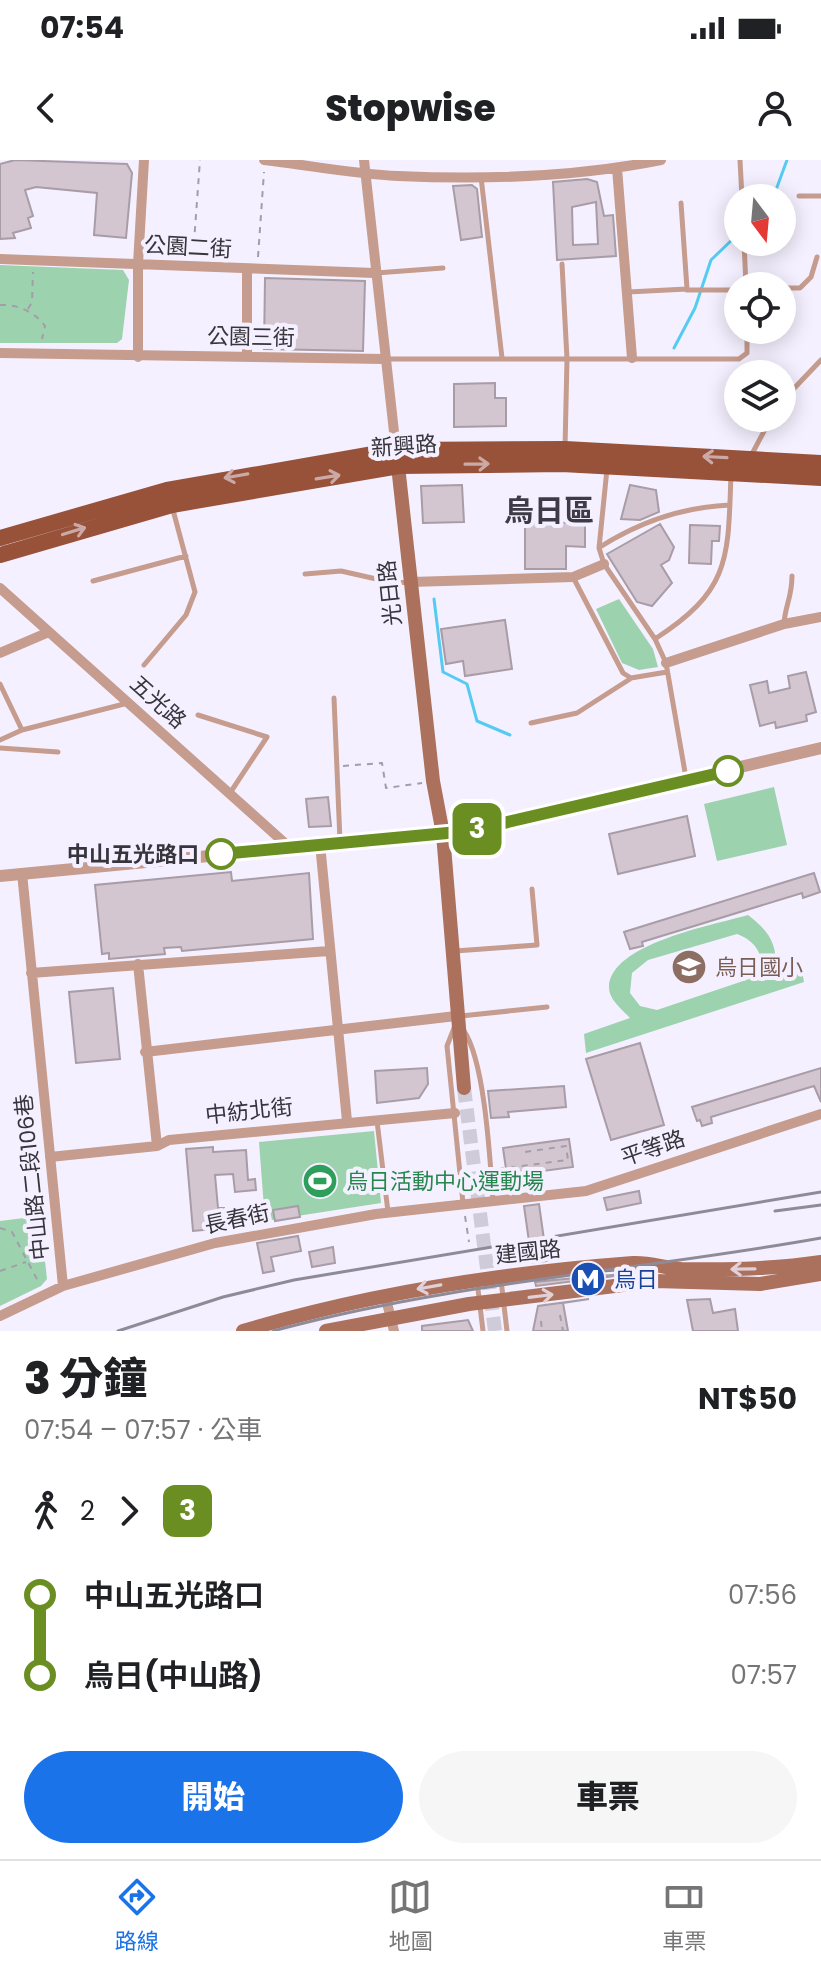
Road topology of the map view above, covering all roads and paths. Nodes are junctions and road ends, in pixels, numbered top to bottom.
1 (144, 160) edge
2 (200, 160) edge
3 (264, 160) edge
4 (661, 160) edge
5 (740, 160) edge
6 (365, 166) edge
7 (617, 168) junction
8 (481, 177) junction
9 (741, 184) edge
10 (799, 196) dead end
11 (821, 196) edge
12 (681, 203) dead end
13 (817, 257) dead end
14 (0, 259) edge
15 (138, 264) junction
16 (562, 264) dead end
17 (192, 265) junction
18 (443, 268) dead end
19 (33, 270) dead end
20 (252, 270) junction
21 (374, 273) junction
22 (796, 288) edge
23 (687, 289) junction
24 (724, 290) edge
25 (627, 292) junction
26 (0, 305) edge
27 (28, 310) junction
28 (42, 339) dead end
29 (747, 344) edge
30 (0, 353) edge
31 (138, 357) junction
32 (247, 357) junction
33 (502, 358) junction
34 (632, 358) junction
35 (384, 359) junction
36 (567, 359) junction
37 (821, 360) edge
38 (796, 386) edge
39 (764, 432) edge
40 (565, 449) junction
41 (397, 458) junction
42 (751, 459) junction
43 (821, 463) edge
44 (607, 467) junction
45 (732, 473) junction
46 (821, 478) edge
47 (172, 505) junction
48 (730, 505) junction
49 (0, 538) edge
50 (599, 548) junction
51 (0, 555) edge
52 (186, 556) junction
53 (604, 564) junction
54 (305, 574) dead end
55 (792, 576) dead end
56 (573, 577) junction
57 (93, 581) dead end
58 (411, 582) junction
59 (0, 588) edge
60 (821, 617) edge
61 (784, 624) junction
62 (49, 632) junction
63 (655, 639) junction
64 (0, 653) edge
65 (144, 665) dead end
66 (666, 667) junction
67 (631, 678) junction
68 (0, 684) edge
69 (334, 698) dead end
70 (129, 702) junction
71 (198, 715) dead end
72 (531, 723) dead end
73 (22, 730) junction
74 (0, 740) edge
75 (0, 748) edge
76 (821, 748) edge
77 (58, 752) dead end
78 (338, 766) junction
79 (686, 779) junction
80 (433, 781) junction
81 (230, 794) junction
82 (443, 834) junction
83 (340, 842) junction
84 (320, 844) junction
85 (288, 846) junction
86 (22, 873) junction
87 (0, 876) edge
88 (532, 889) dead end
89 (329, 951) junction
90 (450, 951) junction
91 (138, 964) junction
92 (31, 973) junction
93 (547, 1007) dead end
94 (456, 1018) junction
95 (337, 1031) junction
96 (145, 1052) junction
97 (464, 1088) tunnel mouth
98 (455, 1113) junction
99 (821, 1114) edge
100 (347, 1121) junction
101 (377, 1121) junction
102 (157, 1146) junction
103 (525, 1152) dead end
104 (50, 1157) junction
105 (506, 1168) dead end
106 (493, 1200) junction
107 (463, 1203) junction
108 (388, 1213) junction
109 (0, 1228) edge
110 (469, 1242) dead end
111 (27, 1261) junction
112 (821, 1262) edge
113 (0, 1271) edge
114 (821, 1274) edge
115 (500, 1277) junction
116 (477, 1280) junction
117 (39, 1283) dead end
118 (63, 1286) junction
119 (385, 1295) junction
120 (503, 1300) junction
121 (480, 1303) junction
122 (560, 1315) dead end
123 (0, 1316) edge
124 (541, 1321) dead end
125 (392, 1324) edge
126 (243, 1331) edge
127 (326, 1331) edge
128 (483, 1331) edge
129 (507, 1331) edge
130 (542, 1331) edge
131 (563, 1331) edge

1 - 15 street
2 - 17 path
3 - 6 street
3 - 20 path
4 - 7 street
5 - 9 lane
6 - 8 street
6 - 21 street, 光日路
7 - 8 street
7 - 25 street
8 - 33 lane
10 - 11 lane
12 - 23 lane
13 - 22 lane
14 - 15 street, 公園二街
15 - 17 street, 公園二街
15 - 31 street
16 - 36 lane
17 - 20 street, 公園二街
18 - 21 lane
19 - 27 path
20 - 21 street, 公園二街
20 - 32 street
21 - 35 street, 光日路
23 - 24 lane
23 - 25 lane
25 - 34 street
26 - 27 path
27 - 28 path
29 - 34 lane, 公園三街
30 - 31 street, 公園三街
31 - 32 street, 公園三街
32 - 35 street, 公園三街
33 - 35 lane, 公園三街
33 - 36 lane, 公園三街
34 - 36 lane, 公園三街
35 - 41 street, 光日路
36 - 40 lane
37 - 38 lane
39 - 42 lane
40 - 41 main road, 新興路
42 -> 40 main road, 新興路
41 -> 44 main road, 新興路
47 -> 41 main road, 新興路
41 -> 49 main road, 新興路
41 - 58 main road, 光日路
42 - 43 main road, 新興路
44 - 45 main road, 新興路
44 - 50 lane
45 - 46 main road, 新興路
45 - 48 lane
51 -> 47 main road, 新興路
47 - 52 lane
48 - 50 lane
48 - 63 lane
50 - 53 lane
52 - 57 lane
52 - 65 lane
53 - 56 street
53 - 63 lane
54 - 58 lane
55 - 61 lane
56 - 58 street
56 - 67 lane
58 - 80 main road, 光日路
59 - 62 street, 五光路
60 - 61 street
61 - 66 street
62 - 64 street
62 - 70 street, 五光路
63 - 66 lane
66 - 67 lane
66 - 79 lane
67 - 72 lane
68 - 73 lane
69 - 78 lane
70 - 73 lane
70 - 81 street, 五光路
71 - 81 lane
73 - 74 lane
75 - 77 lane
76 - 79 street
78 - 80 path
78 - 83 lane
79 - 82 street
80 - 82 main road, 光日路
81 - 85 street, 五光路
82 - 83 street
82 - 90 main road, 光日路
83 - 84 street
84 - 85 street
84 - 89 street
85 - 86 street
86 - 87 street
86 - 92 street, 中山路二段106巷
88 - 90 lane
89 - 91 street
89 - 95 street
90 - 94 main road, 光日路
91 - 92 street
91 - 96 street
92 - 104 street, 中山路二段106巷
93 - 94 lane
94 - 95 street
94 - 97 main road, 光日路
94 - 98 lane, 光日路
94 - 106 lane, 光日路
95 - 96 street
95 - 100 street
96 - 102 street
98 - 101 street, 中紡北街
98 - 107 lane, 光日路
99 - 106 street, 平等路
100 - 101 street, 中紡北街
100 - 102 street, 中紡北街
101 - 108 lane
102 - 104 street, 中紡北街
103 - 105 path
104 - 118 street, 中山路二段106巷
106 - 107 street, 長春街
107 - 108 street, 長春街
107 - 110 path
108 - 118 street, 長春街
109 - 111 path
111 - 113 path
111 - 117 path
112 -> 115 main road, 建國路
120 -> 114 main road, 建國路
115 - 116 main road, 建國路
115 - 120 lane
116 -> 119 main road, 建國路
116 - 121 lane
118 - 123 street, 長春街
119 - 125 street
119 - 126 main road, 建國路
120 - 121 main road, 建國路
120 - 129 lane
121 - 125 main road, 建國路
121 - 128 lane
122 - 131 path
124 - 130 path
125 - 127 main road, 建國路

